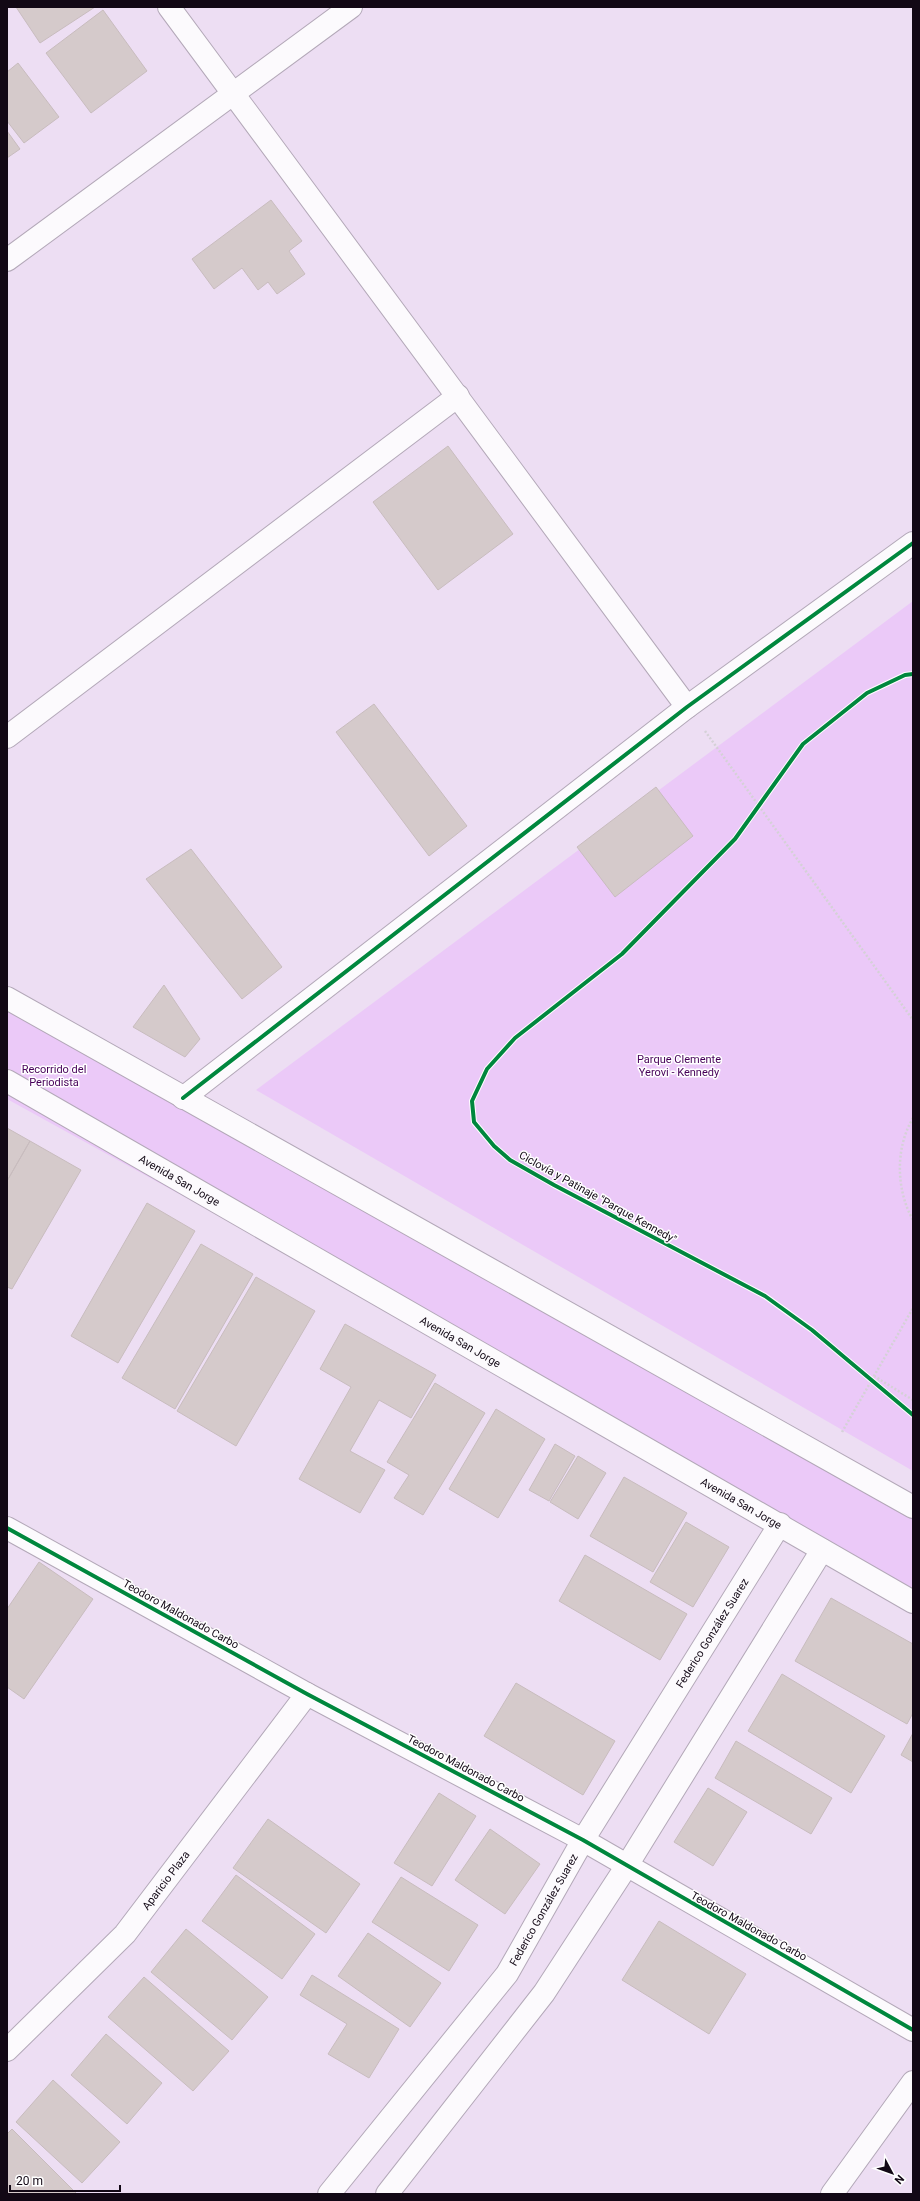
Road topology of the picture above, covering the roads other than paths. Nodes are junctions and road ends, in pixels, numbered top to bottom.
1 (169, 7) edge
2 (351, 7) edge
3 (234, 94) junction
4 (7, 260) edge
5 (458, 396) junction
6 (913, 543) edge
7 (687, 707) junction
8 (7, 737) edge
9 (7, 998) edge
10 (7, 1081) edge
11 (183, 1098) junction
12 (913, 1507) edge
13 (780, 1524) junction
14 (7, 1528) edge
15 (822, 1550) junction
16 (913, 1602) edge
17 (307, 1694) junction
18 (583, 1840) junction
19 (626, 1867) junction
20 (913, 2030) edge
21 (7, 2050) edge
22 (913, 2082) edge
23 (329, 2194) edge
24 (387, 2194) edge
25 (832, 2194) edge

1 - 3 street
2 - 3 street
3 - 4 street
3 - 5 street
5 - 7 street
5 - 8 street
6 - 7 street
7 - 11 street
9 - 11 street
10 - 13 street, Avenida San Jorge
11 - 12 street
13 - 15 street, Avenida San Jorge
13 - 18 street, Federico González Suarez
14 - 17 street, Teodoro Maldonado Carbo
15 - 16 street, Avenida San Jorge
15 - 19 street
17 - 18 street, Teodoro Maldonado Carbo
17 - 21 street, Aparicio Plaza
18 - 19 street, Teodoro Maldonado Carbo
18 - 23 street, Federico González Suarez
19 - 20 street, Teodoro Maldonado Carbo
19 - 24 street
22 - 25 street

